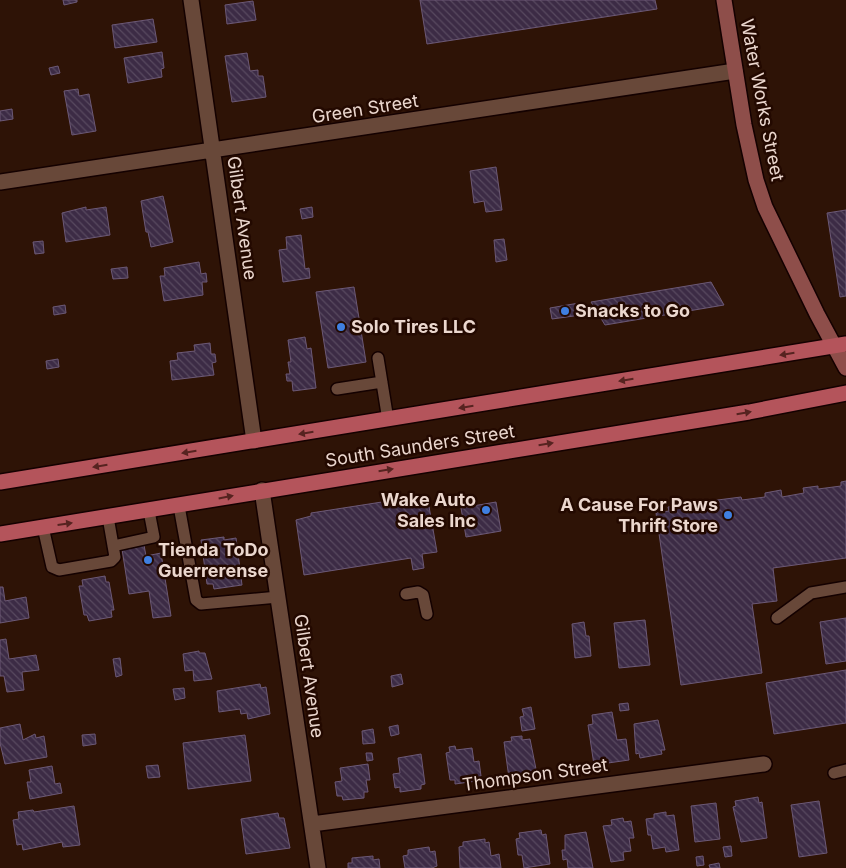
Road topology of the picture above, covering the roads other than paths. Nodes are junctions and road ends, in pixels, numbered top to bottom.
1 (192, 0) edge
2 (724, 0) edge
3 (735, 71) junction
4 (214, 151) junction
5 (0, 182) edge
6 (840, 345) edge
7 (378, 358) dead end
8 (846, 368) edge
9 (382, 382) junction
10 (337, 389) dead end
11 (846, 393) edge
12 (388, 420) junction
13 (254, 442) junction
14 (0, 482) edge
15 (262, 490) junction
16 (178, 506) junction
17 (149, 511) junction
18 (108, 517) junction
19 (43, 527) junction
20 (0, 534) edge
21 (113, 546) junction
22 (846, 587) edge
23 (406, 594) dead end
24 (278, 597) junction
25 (427, 614) dead end
26 (777, 618) dead end
27 (764, 764) dead end
28 (846, 770) edge
29 (834, 773) dead end
30 (312, 824) junction
31 (318, 868) edge

1 - 4 street, Gilbert Avenue
2 - 3 street, Water Works Street
3 - 4 street, Green Street
3 - 6 street, Water Works Street
4 - 5 street, Green Street
4 - 13 street, Gilbert Avenue
6 - 8 street, Water Works Street
6 -> 12 main road, South Saunders Street
7 - 9 lane
9 - 10 lane
9 - 12 lane
15 -> 11 main road, South Saunders Street
12 -> 13 main road, South Saunders Street
13 -> 14 main road, South Saunders Street
16 -> 15 main road, South Saunders Street
15 - 24 street, Gilbert Avenue
16 - 17 main road, South Saunders Street
16 - 24 lane
17 - 18 main road, South Saunders Street
17 - 21 lane
19 -> 18 main road, South Saunders Street
18 - 21 lane
19 - 20 main road, South Saunders Street
19 - 21 lane
22 - 26 lane
23 - 25 lane
24 - 30 street, Gilbert Avenue
27 - 30 street, Thompson Street
28 - 29 lane
30 - 31 street, Gilbert Avenue

